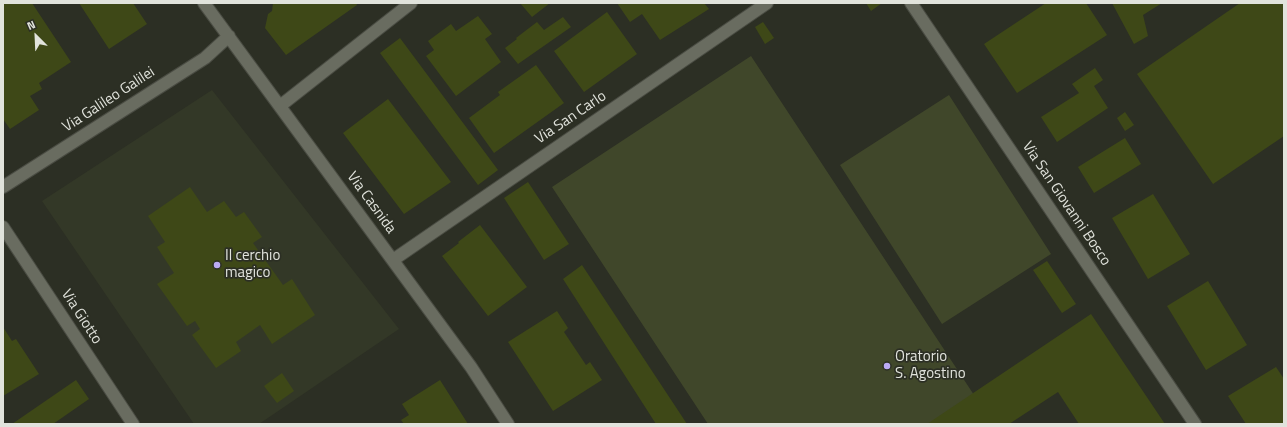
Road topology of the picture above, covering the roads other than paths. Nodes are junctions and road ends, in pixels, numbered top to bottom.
1 (204, 3) edge
2 (411, 3) edge
3 (767, 3) edge
4 (911, 3) edge
5 (229, 36) junction
6 (280, 106) junction
7 (3, 187) edge
8 (3, 227) edge
9 (393, 260) junction
10 (133, 424) edge
11 (508, 424) edge
12 (1195, 424) edge

1 - 5 street, Via Casnida
2 - 6 street
3 - 9 street, Via San Carlo
4 - 12 street, Via San Giovanni Bosco
5 - 6 street, Via Casnida
5 - 7 street, Via Galileo Galilei
6 - 9 street, Via Casnida
8 - 10 street, Via Giotto
9 - 11 street, Via Casnida

